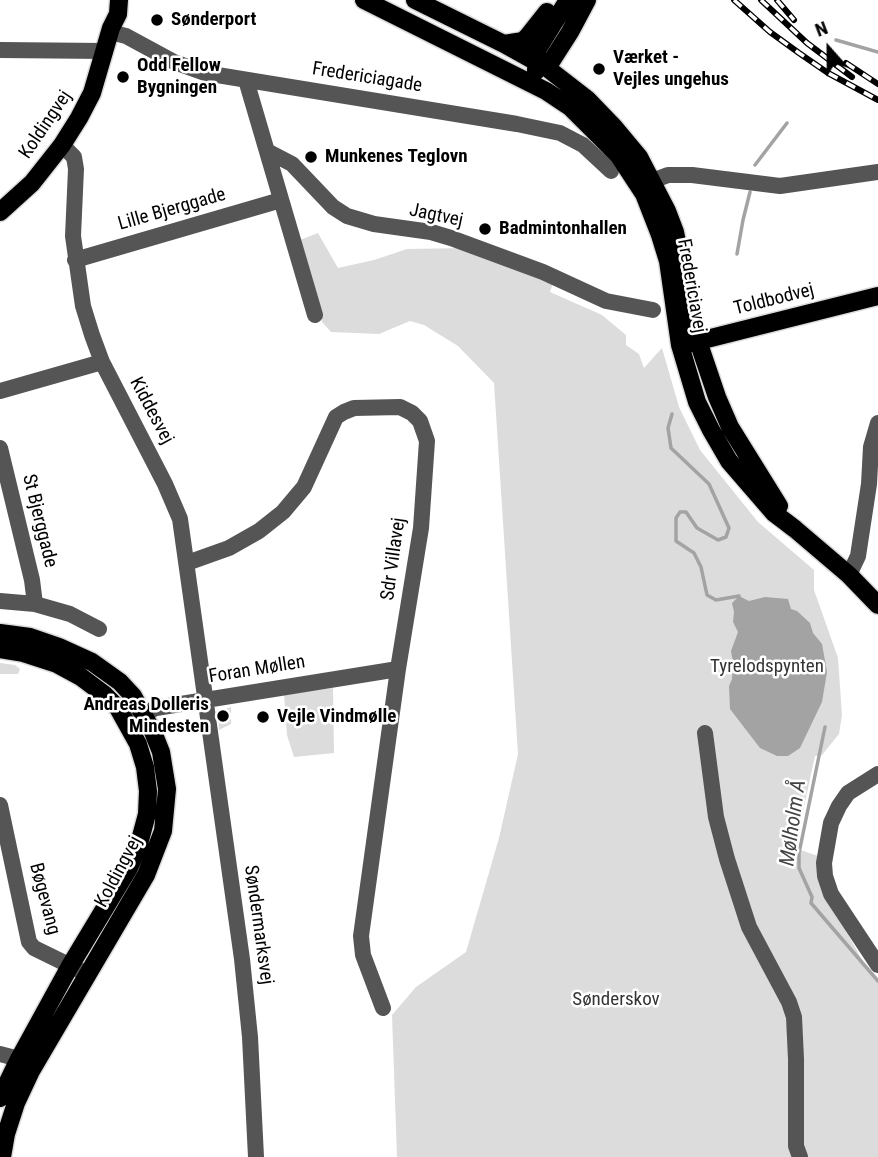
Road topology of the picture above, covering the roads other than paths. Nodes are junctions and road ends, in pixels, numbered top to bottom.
1 (415, 0) edge
2 (555, 0) edge
3 (568, 0) edge
4 (587, 0) edge
5 (365, 1) edge
6 (117, 2) edge
7 (110, 30) junction
8 (505, 44) junction
9 (0, 50) edge
10 (105, 51) junction
11 (539, 67) junction
12 (246, 79) junction
13 (544, 90) junction
14 (62, 145) junction
15 (267, 151) junction
16 (611, 171) dead end
17 (878, 172) edge
18 (652, 181) junction
19 (281, 200) junction
20 (1, 211) edge
21 (75, 260) junction
22 (878, 296) edge
23 (653, 310) dead end
24 (315, 315) dead end
25 (689, 343) junction
26 (102, 362) junction
27 (0, 391) edge
28 (878, 422) edge
29 (0, 448) edge
30 (874, 480) edge
31 (187, 563) junction
32 (849, 575) junction
33 (878, 594) edge
34 (0, 601) edge
35 (35, 604) junction
36 (878, 605) edge
37 (99, 629) dead end
38 (0, 633) edge
39 (0, 649) edge
40 (398, 669) junction
41 (207, 699) junction
42 (144, 713) junction
43 (127, 722) junction
44 (705, 733) dead end
45 (878, 774) edge
46 (0, 805) edge
47 (878, 965) edge
48 (78, 970) junction
49 (383, 1008) dead end
50 (0, 1054) edge
51 (19, 1059) junction
52 (0, 1098) edge
53 (2, 1157) edge
54 (256, 1157) edge
55 (800, 1157) edge

1 - 8 main road, Fredericiavej
2 - 8 main road
3 - 11 main road
4 - 11 main road
5 - 11 main road
5 - 13 main road, Fredericiavej
6 - 7 main road, Koldingvej
7 - 10 main road, Koldingvej
7 - 12 street, Fredericiagade
8 - 11 main road, Fredericiavej
9 - 10 street
10 - 14 main road, Koldingvej
11 - 13 main road
11 - 18 main road, Fredericiavej
12 - 15 street
12 - 16 street, Fredericiagade
13 - 25 main road, Fredericiavej
14 - 20 main road, Koldingvej
14 - 21 street, Kiddesvej
15 - 19 street
15 - 23 street, Jagtvej
17 - 18 street
18 - 25 main road, Fredericiavej
19 - 21 street, Lille Bjerggade
19 - 24 street
21 - 26 street, Kiddesvej
22 - 25 main road, Toldbodvej
25 - 32 main road, Fredericiavej
26 - 27 street
26 - 31 street, Kiddesvej
28 - 30 street
29 - 35 street, St Bjerggade
30 - 32 street
31 - 40 street, Sdr Villavej
31 - 41 street, Kiddesvej
32 - 33 main road, Fredericiavej
32 - 36 main road, Fredericiavej
34 - 35 street
35 - 37 street
38 - 42 main road, Koldingvej
39 - 43 main road, Koldingvej
40 - 41 street, Foran Møllen
40 - 49 street, Sdr Villavej
41 - 42 street, Foran Møllen
41 - 54 street, Søndermarksvej
42 - 43 street, Foran Møllen
42 - 48 main road, Koldingvej
43 - 48 main road, Koldingvej
44 - 55 street
45 - 47 street
46 - 48 street, Bøgevang
48 - 51 main road, Koldingvej
48 - 53 main road, Koldingvej
50 - 51 street
51 - 52 main road, Koldingvej

